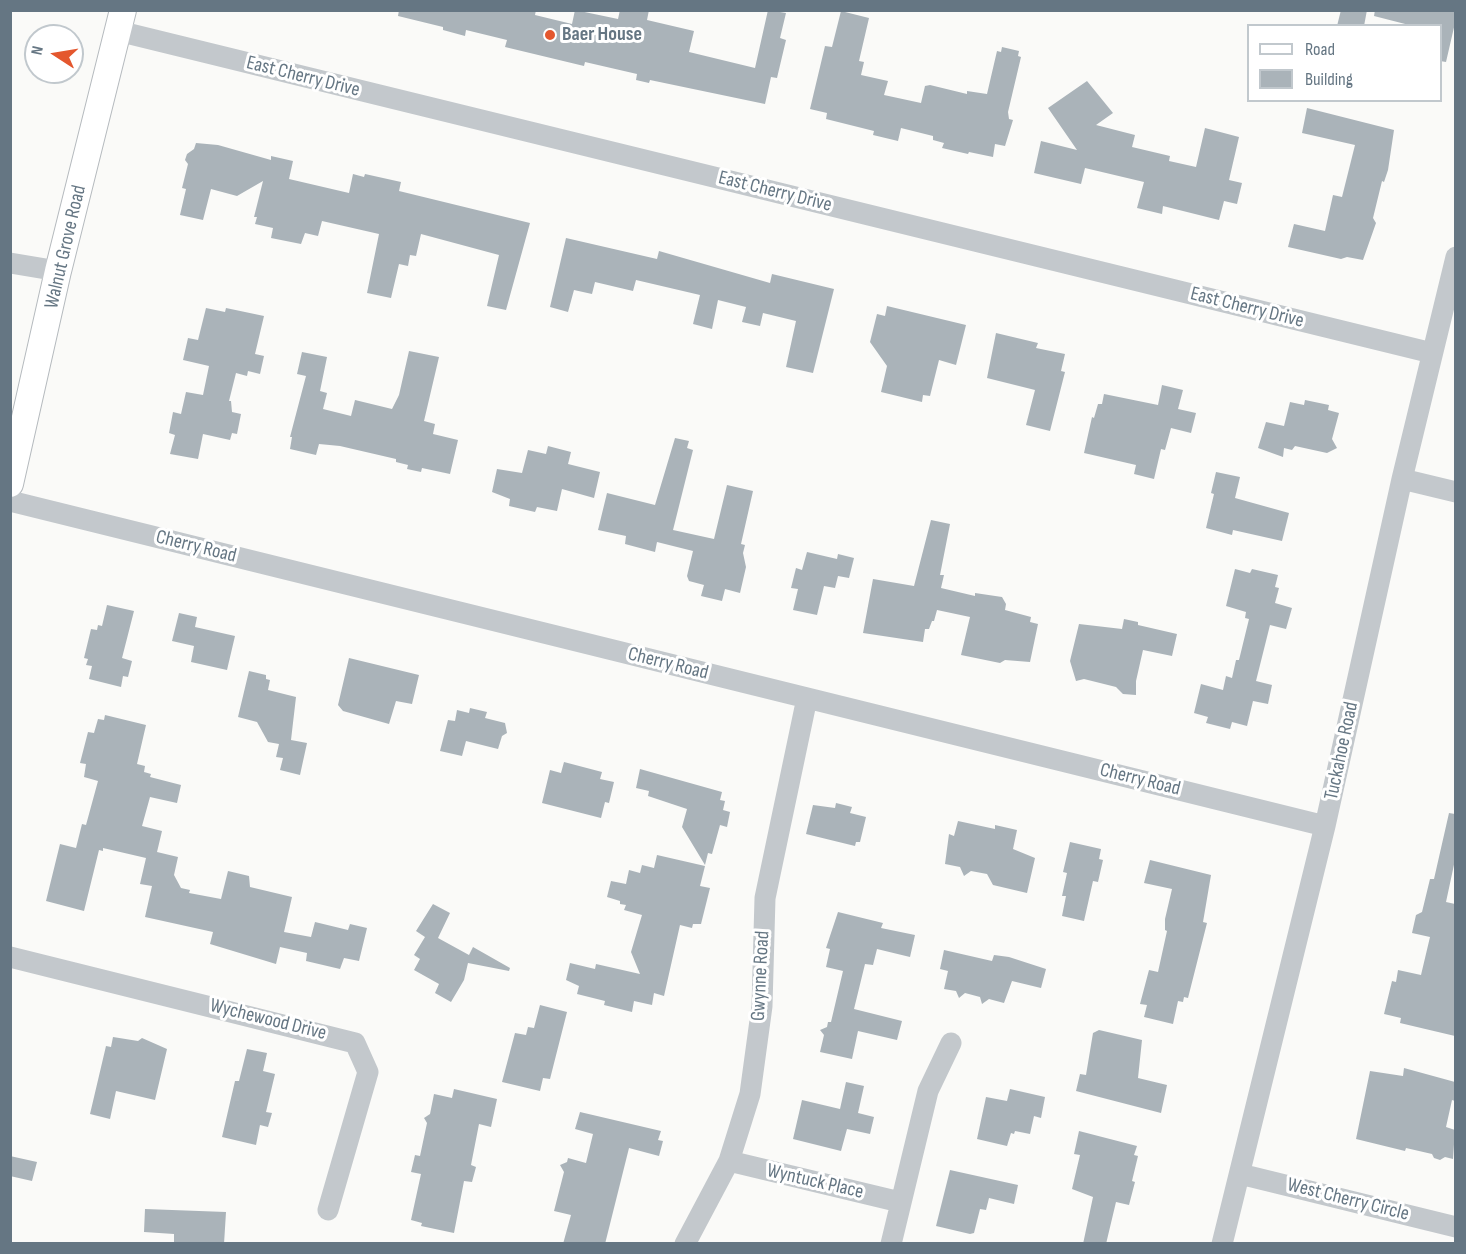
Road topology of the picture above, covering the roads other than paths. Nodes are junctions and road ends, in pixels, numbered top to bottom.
1 (121, 21) edge
2 (1455, 257) edge
3 (10, 263) edge
4 (58, 271) junction
5 (1432, 353) junction
6 (1402, 479) junction
7 (10, 484) edge
8 (1455, 492) edge
9 (10, 501) edge
10 (807, 698) junction
11 (1325, 826) junction
12 (10, 957) edge
13 (951, 1043) dead end
14 (729, 1161) junction
15 (1240, 1174) junction
16 (900, 1202) junction
17 (328, 1210) dead end
18 (1455, 1227) edge
19 (685, 1244) edge
20 (891, 1244) edge
21 (1222, 1244) edge

1 - 4 main road, Walnut Grove Road
1 - 5 street, East Cherry Drive
2 - 5 street, Tuckahoe Road
3 - 4 street
4 - 7 main road, Walnut Grove Road
5 - 6 street, Tuckahoe Road
6 - 8 street
6 - 11 street, Tuckahoe Road
9 - 10 street, Cherry Road
10 - 11 street, Cherry Road
10 - 14 street, Gwynne Road
11 - 15 street, Tuckahoe Road
12 - 17 street, Wychewood Drive
13 - 16 street
14 - 16 street, Wyntuck Place
14 - 19 street, Gwynne Road
15 - 18 street, West Cherry Circle
15 - 21 street, Tuckahoe Road
16 - 20 street

